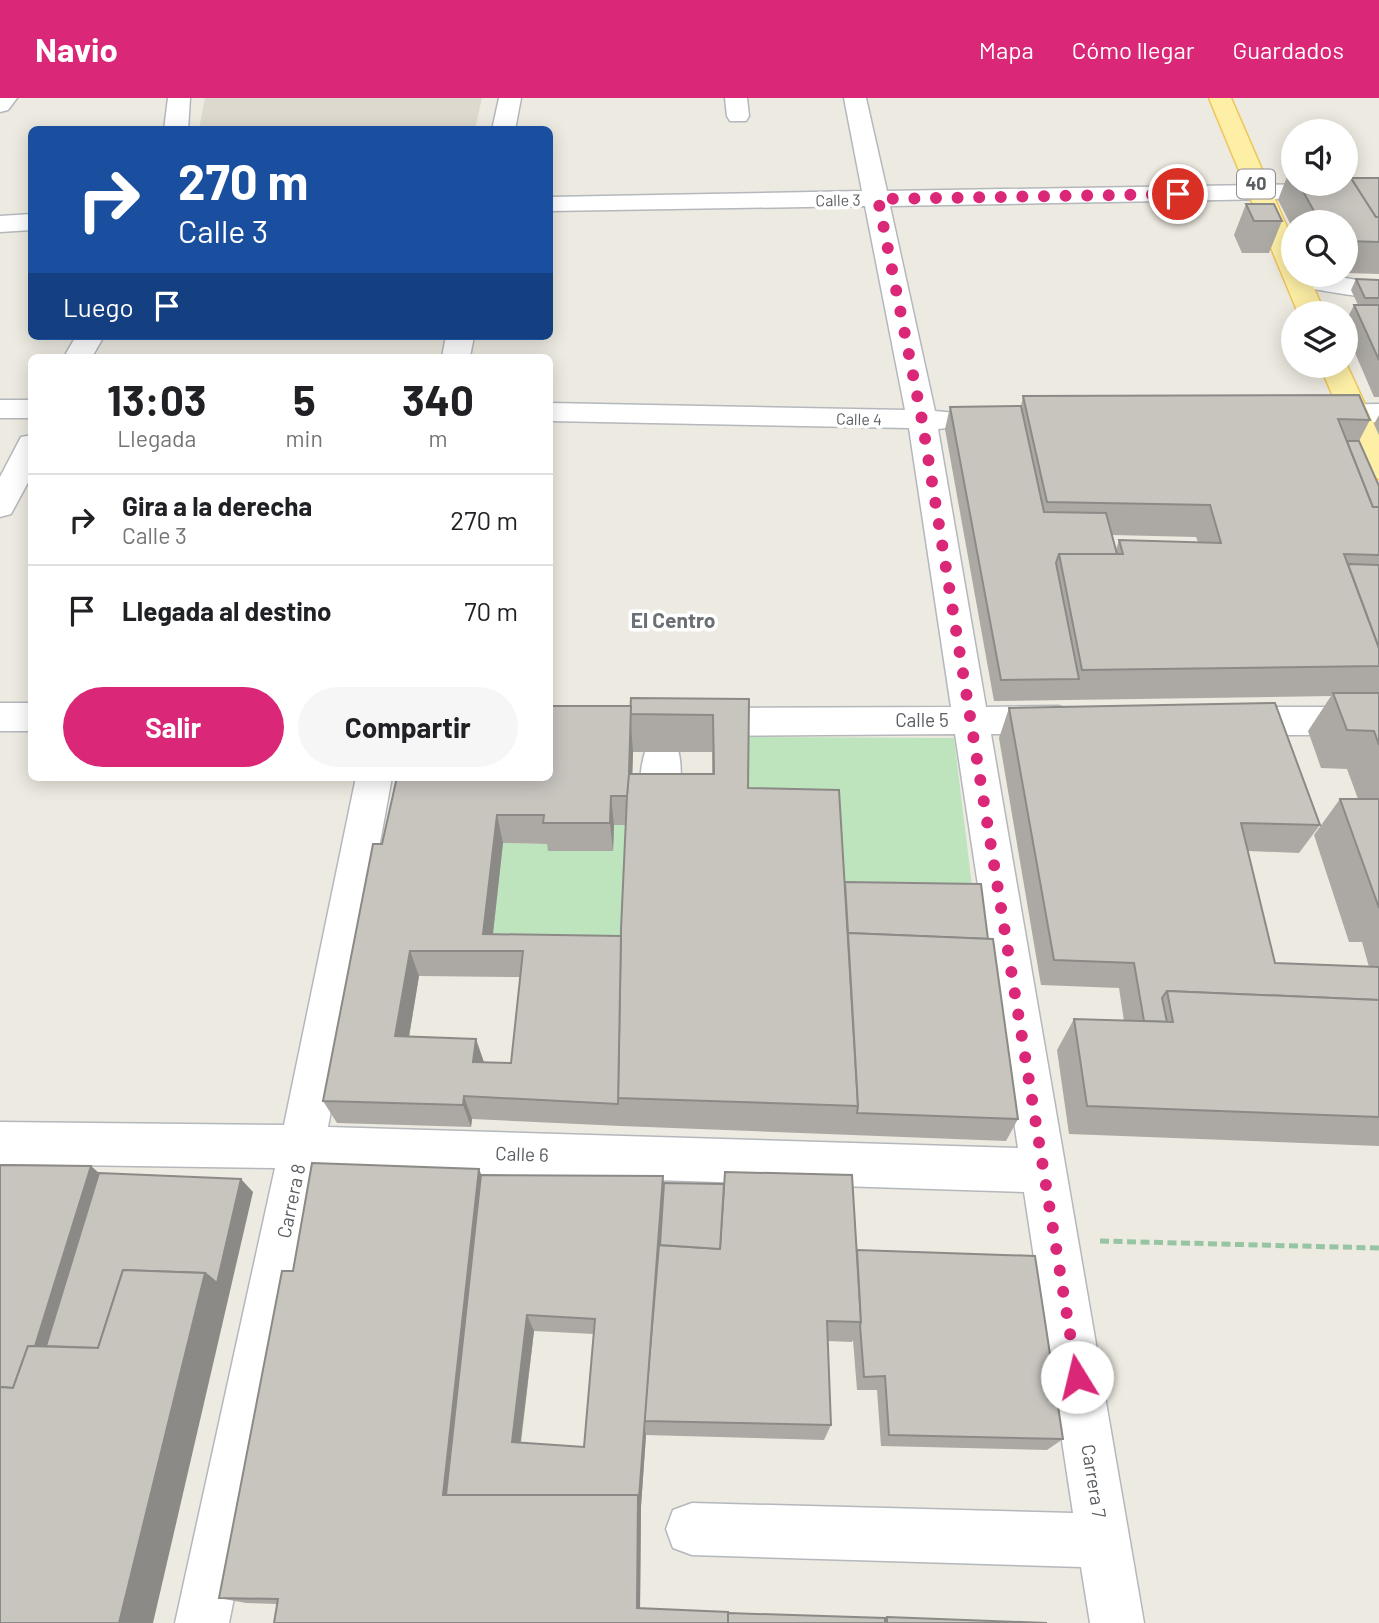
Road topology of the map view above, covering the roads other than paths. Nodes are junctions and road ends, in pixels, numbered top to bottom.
1 (6, 98) edge
2 (179, 98) edge
3 (510, 98) edge
4 (855, 98) edge
5 (1220, 98) edge
6 (0, 105) edge
7 (176, 126) edge
8 (504, 126) edge
9 (1379, 190) edge
10 (1259, 192) junction
11 (878, 199) junction
12 (553, 204) edge
13 (28, 222) edge
14 (0, 224) edge
15 (1281, 242) edge
16 (1348, 287) edge
17 (1368, 305) edge
18 (1342, 378) edge
19 (0, 409) edge
20 (28, 409) edge
21 (553, 412) edge
22 (1367, 413) edge
23 (1285, 415) edge
24 (978, 419) edge
25 (922, 420) junction
26 (28, 452) edge
27 (1379, 469) edge
28 (0, 507) edge
29 (0, 717) edge
30 (28, 717) edge
31 (972, 720) junction
32 (1094, 720) edge
33 (1203, 721) edge
34 (1379, 721) edge
35 (373, 781) edge
36 (659, 804) edge
37 (0, 1143) edge
38 (302, 1147) junction
39 (1044, 1171) junction
40 (692, 1529) dead end
41 (1104, 1543) junction
42 (202, 1623) edge
43 (1116, 1623) edge

1 - 6 street
2 - 7 street
3 - 8 street
4 - 11 street, Carrera 7
5 - 10 main road, 40
9 - 10 street, Calle 3
10 - 11 street, Calle 3
10 - 15 main road, 40
11 - 12 street, Calle 3
11 - 25 street, Carrera 7
13 - 14 street
16 - 17 street
18 - 22 main road
19 - 20 street
21 - 25 street, Calle 4
22 - 23 street
22 - 27 main road
24 - 25 street, Calle 4
25 - 31 street, Carrera 7
26 - 28 street
29 - 30 street
31 - 32 street, Calle 5
31 - 36 street, Calle 5
31 - 39 street, Carrera 7
33 - 34 street
35 - 38 street, Carrera 8
37 - 38 street, Calle 6
38 - 39 street, Calle 6
38 - 42 street, Carrera 8
39 - 41 street, Carrera 7
40 - 41 street
41 - 43 street, Carrera 7

